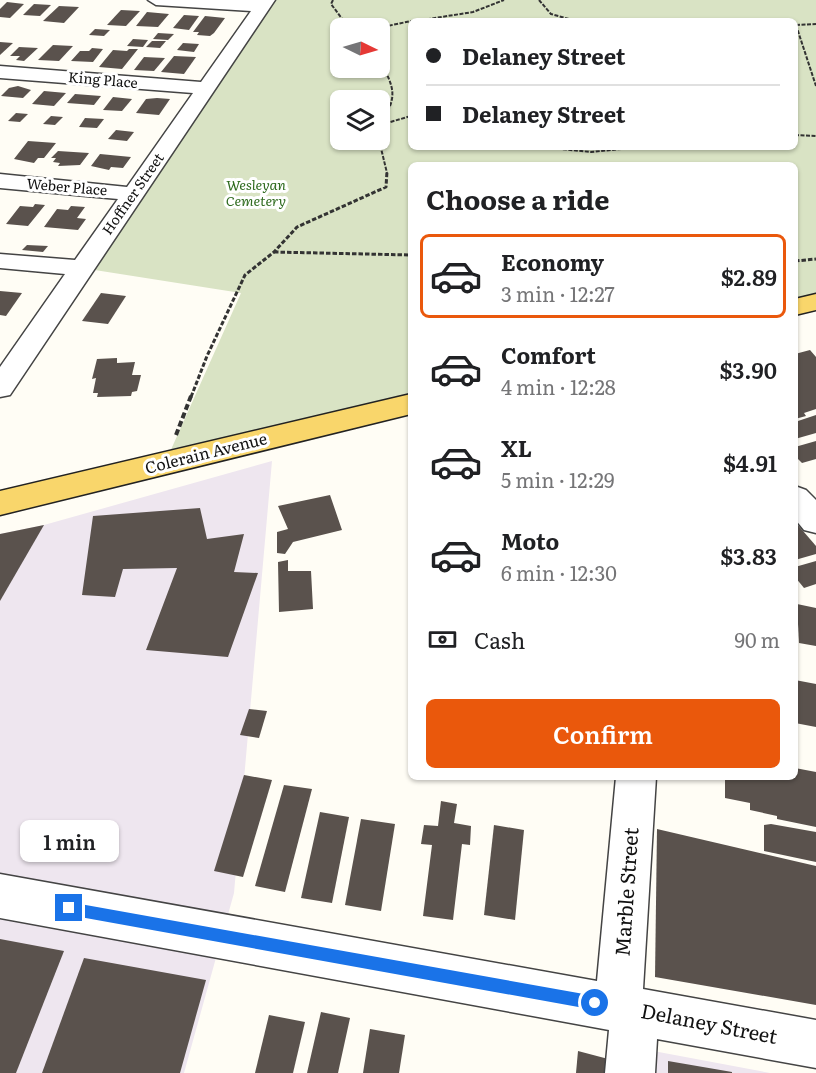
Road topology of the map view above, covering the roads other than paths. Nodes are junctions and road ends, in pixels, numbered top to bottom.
1 (156, 0) edge
2 (265, 3) edge
3 (0, 72) edge
4 (206, 88) junction
5 (0, 181) edge
6 (134, 194) junction
7 (0, 261) edge
8 (82, 268) junction
9 (816, 302) edge
10 (798, 306) edge
11 (0, 388) edge
12 (408, 405) edge
13 (0, 503) edge
14 (636, 780) edge
15 (0, 896) edge
16 (627, 1009) junction
17 (816, 1044) edge
18 (630, 1073) edge

1 - 2 street
2 - 4 street, Hoffner Street
3 - 4 street, King Place
4 - 6 street, Hoffner Street
5 - 6 street, Weber Place
6 - 8 street, Hoffner Street
7 - 8 street
8 - 11 street, Hoffner Street
9 - 10 main road
12 - 13 main road, Colerain Avenue
14 - 16 street, Marble Street
15 - 16 street, Delaney Street
16 - 17 street, Delaney Street
16 - 18 street, Marble Street

